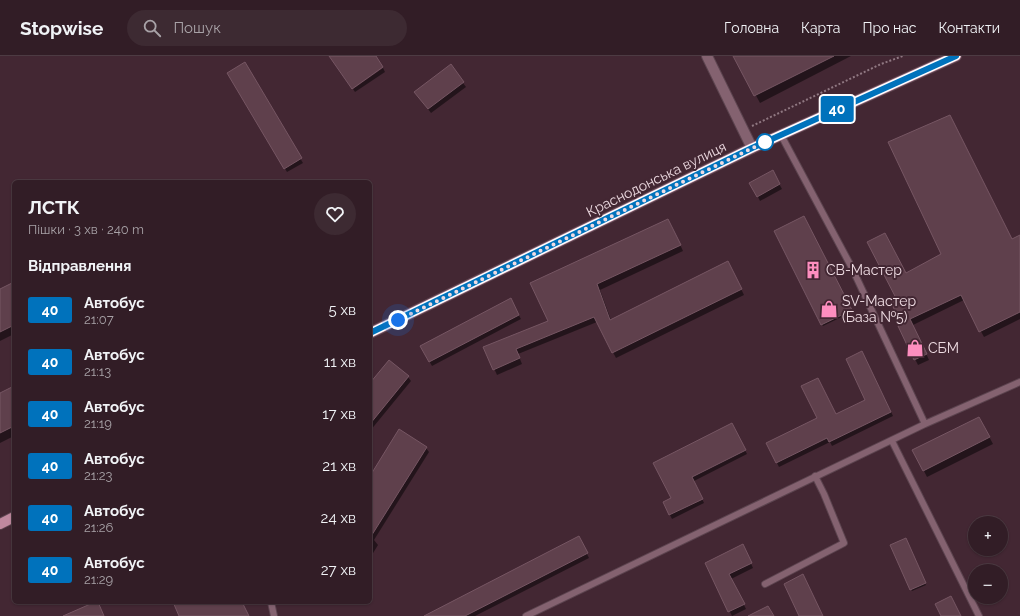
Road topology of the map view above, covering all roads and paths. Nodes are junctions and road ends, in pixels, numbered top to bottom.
1 (707, 56) edge
2 (903, 56) edge
3 (956, 56) edge
4 (744, 130) junction
5 (781, 135) junction
6 (752, 148) junction
7 (372, 332) edge
8 (1020, 382) edge
9 (925, 424) junction
10 (892, 441) junction
11 (815, 476) junction
12 (12, 518) edge
13 (0, 524) edge
14 (765, 584) dead end
15 (271, 604) edge
16 (274, 616) edge
17 (526, 616) edge
18 (979, 616) edge

1 - 4 street
2 - 4 path
3 - 5 main road, Краснодонська вулиця
4 - 6 street
5 - 6 main road, Краснодонська вулиця
5 - 9 lane
6 - 7 main road, Краснодонська вулиця
8 - 9 lane
9 - 10 lane
10 - 11 lane
10 - 18 lane
11 - 14 lane
11 - 17 lane
12 - 13 main road
15 - 16 lane

